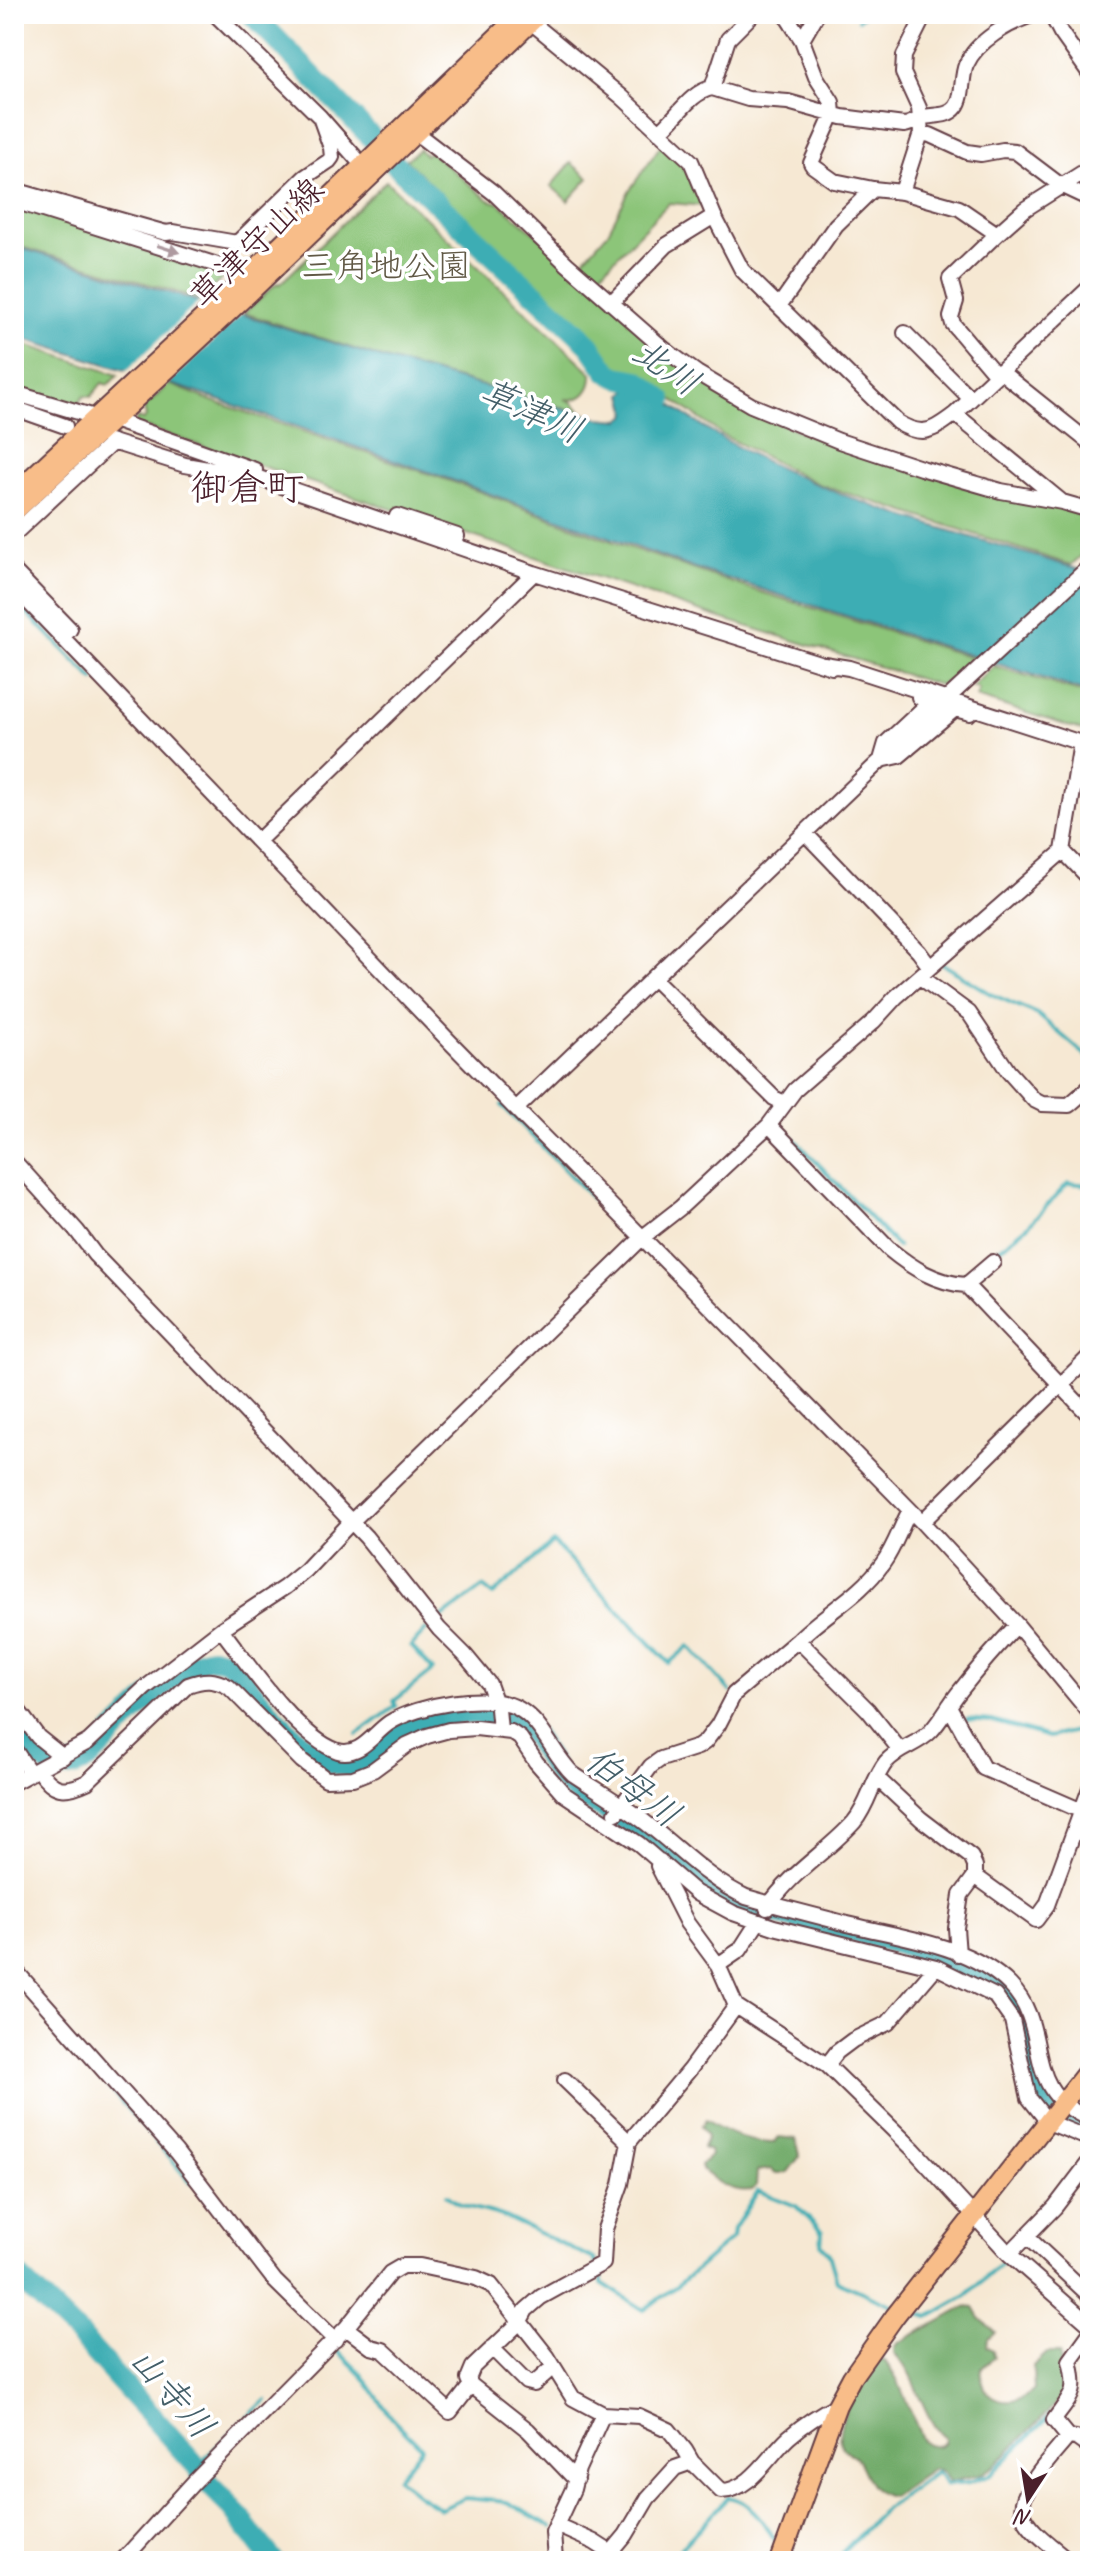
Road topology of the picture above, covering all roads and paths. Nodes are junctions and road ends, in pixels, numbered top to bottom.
1 (215, 14) edge
2 (753, 14) edge
3 (785, 14) edge
4 (817, 14) edge
5 (925, 14) edge
6 (1035, 14) edge
7 (1051, 14) edge
8 (530, 16) edge
9 (802, 40) junction
10 (1090, 74) edge
11 (712, 88) junction
12 (833, 114) junction
13 (320, 117) junction
14 (417, 126) junction
15 (920, 126) junction
16 (659, 132) junction
17 (1090, 168) edge
18 (368, 170) junction
19 (1060, 185) junction
20 (873, 189) junction
21 (14, 190) edge
22 (902, 192) junction
23 (1090, 199) edge
24 (14, 201) edge
25 (714, 216) junction
26 (127, 230) junction
27 (997, 234) junction
28 (244, 285) junction
29 (1090, 287) edge
30 (611, 303) junction
31 (779, 306) junction
32 (905, 333) dead end
33 (998, 373) junction
34 (14, 393) edge
35 (14, 399) edge
36 (971, 399) junction
37 (14, 408) edge
38 (955, 414) junction
39 (109, 415) junction
40 (65, 426) dead end
41 (1090, 443) edge
42 (259, 478) junction
43 (14, 494) edge
44 (1062, 502) junction
45 (1090, 510) edge
46 (14, 512) edge
47 (14, 534) edge
48 (1090, 566) edge
49 (14, 571) edge
50 (534, 573) junction
51 (14, 587) edge
52 (62, 638) junction
53 (824, 664) junction
54 (949, 697) junction
55 (1087, 742) edge
56 (881, 760) junction
57 (805, 833) junction
58 (258, 841) junction
59 (1063, 851) junction
60 (1090, 879) edge
61 (925, 972) junction
62 (653, 978) junction
63 (1090, 1087) edge
64 (784, 1103) junction
65 (517, 1108) junction
66 (769, 1125) junction
67 (14, 1161) edge
68 (643, 1237) junction
69 (993, 1262) dead end
70 (966, 1285) junction
71 (1090, 1356) edge
72 (1060, 1385) junction
73 (1090, 1416) edge
74 (909, 1512) junction
75 (352, 1521) junction
76 (922, 1522) junction
77 (1017, 1625) junction
78 (221, 1629) junction
79 (798, 1640) junction
80 (14, 1705) edge
81 (949, 1706) junction
82 (1090, 1713) edge
83 (498, 1716) junction
84 (14, 1749) edge
85 (900, 1750) junction
86 (63, 1757) junction
87 (34, 1772) junction
88 (877, 1778) junction
89 (14, 1782) edge
90 (1090, 1788) edge
91 (620, 1806) junction
92 (1082, 1811) junction
93 (610, 1825) junction
94 (660, 1860) junction
95 (975, 1876) junction
96 (770, 1904) junction
97 (760, 1923) junction
98 (953, 1952) junction
99 (718, 1965) junction
100 (938, 1968) junction
101 (14, 1969) edge
102 (736, 2006) junction
103 (827, 2065) junction
104 (1090, 2068) edge
105 (565, 2080) dead end
106 (1063, 2103) junction
107 (1090, 2119) edge
108 (1048, 2122) junction
109 (1090, 2139) edge
110 (629, 2142) junction
111 (1090, 2161) edge
112 (973, 2216) junction
113 (1026, 2236) junction
114 (1009, 2254) junction
115 (1090, 2296) edge
116 (519, 2323) junction
117 (1090, 2325) edge
118 (346, 2328) junction
119 (1090, 2333) edge
120 (335, 2340) junction
121 (492, 2348) junction
122 (553, 2367) junction
123 (471, 2385) junction
124 (837, 2405) junction
125 (603, 2414) junction
126 (1068, 2437) junction
127 (1090, 2448) edge
128 (692, 2462) junction
129 (576, 2480) junction
130 (556, 2525) junction
131 (610, 2557) edge
132 (122, 2561) edge
133 (555, 2561) edge
134 (780, 2561) edge
135 (1069, 2561) edge

1 - 13 street
2 - 11 street
3 - 9 street
4 - 9 street
5 - 15 street
6 - 15 street
7 - 10 street
8 - 14 main road, 草津守山線
8 - 16 street
9 - 12 street
11 - 12 street
11 - 16 street
12 - 15 street
12 - 20 street
13 - 18 street
13 - 26 street
14 - 18 main road, 草津守山線
14 - 30 street
15 - 19 street
15 - 22 street
16 - 25 street
17 - 19 street
18 - 28 main road, 草津守山線
19 - 23 street
19 - 27 street
20 - 22 street
20 - 31 street
21 - 26 street
22 - 27 street
24 - 26 street
25 - 30 street
25 - 31 street
26 -> 28 street
27 - 33 street
28 - 39 main road, 草津守山線
29 - 33 street
30 - 44 street
31 - 38 street
32 - 36 street
33 - 36 street
33 - 41 street
34 - 39 street
35 - 39 street
36 - 38 street
37 - 40 street
38 - 44 street
39 - 42 street
39 - 43 main road, 草津守山線
39 - 46 main road, 草津守山線
39 - 54 street
42 - 47 street
42 - 50 street
44 - 45 street
48 - 54 street
49 - 52 street
50 - 53 street
50 - 58 street
51 - 52 street
52 - 58 street
53 - 54 street
53 - 56 street
54 - 55 street
54 - 56 street
55 - 56 street
55 - 59 street
56 - 57 street
57 - 61 street
57 - 62 street
58 - 65 street
59 - 60 street
59 - 61 street
61 - 63 street
61 - 64 street
62 - 64 street
62 - 65 street
64 - 66 street
65 - 68 street
66 - 68 street
66 - 70 street
67 - 75 street
68 - 74 street
68 - 75 street
69 - 70 street
70 - 72 street
71 - 72 street
72 - 73 street
72 - 76 street
74 - 76 street
74 - 79 street
75 - 78 street
75 - 83 street
76 - 77 street
77 - 81 street
77 - 82 street
78 - 83 street
78 - 86 street
79 - 85 street
79 - 91 street
80 - 86 street
81 - 85 street
81 - 92 street
83 - 87 street
83 - 91 street
83 - 93 street
84 - 87 street
85 - 88 street
86 - 87 street
87 - 89 street
88 - 95 street
88 - 96 street
90 - 92 street
91 - 93 street
91 - 96 street
92 - 95 street
93 - 94 street
94 - 97 street
94 - 99 street
95 - 98 street
96 - 97 street
96 - 98 street
97 - 99 street
97 - 100 street
98 - 100 street
98 - 106 street
99 - 102 street
100 - 103 street
100 - 108 street
101 - 120 street
102 - 103 street
102 - 110 street
103 - 112 street
104 - 106 main road
105 - 110 street
106 - 107 street
106 - 108 main road
108 - 109 street
108 - 112 main road
110 - 116 street
111 - 113 street
112 - 114 street
112 - 124 main road
113 - 114 street
113 - 115 street
114 - 117 street
116 - 118 street
116 - 121 street
116 - 122 street
118 - 120 street
118 - 123 street
119 - 126 street
120 - 132 street
121 - 122 street
121 - 123 street
122 - 125 street
123 - 129 street
124 - 128 street
124 - 134 main road
125 - 128 street
125 - 129 street
126 - 127 street
126 - 135 street
128 - 131 street
129 - 130 street
130 - 131 street
130 - 133 street

